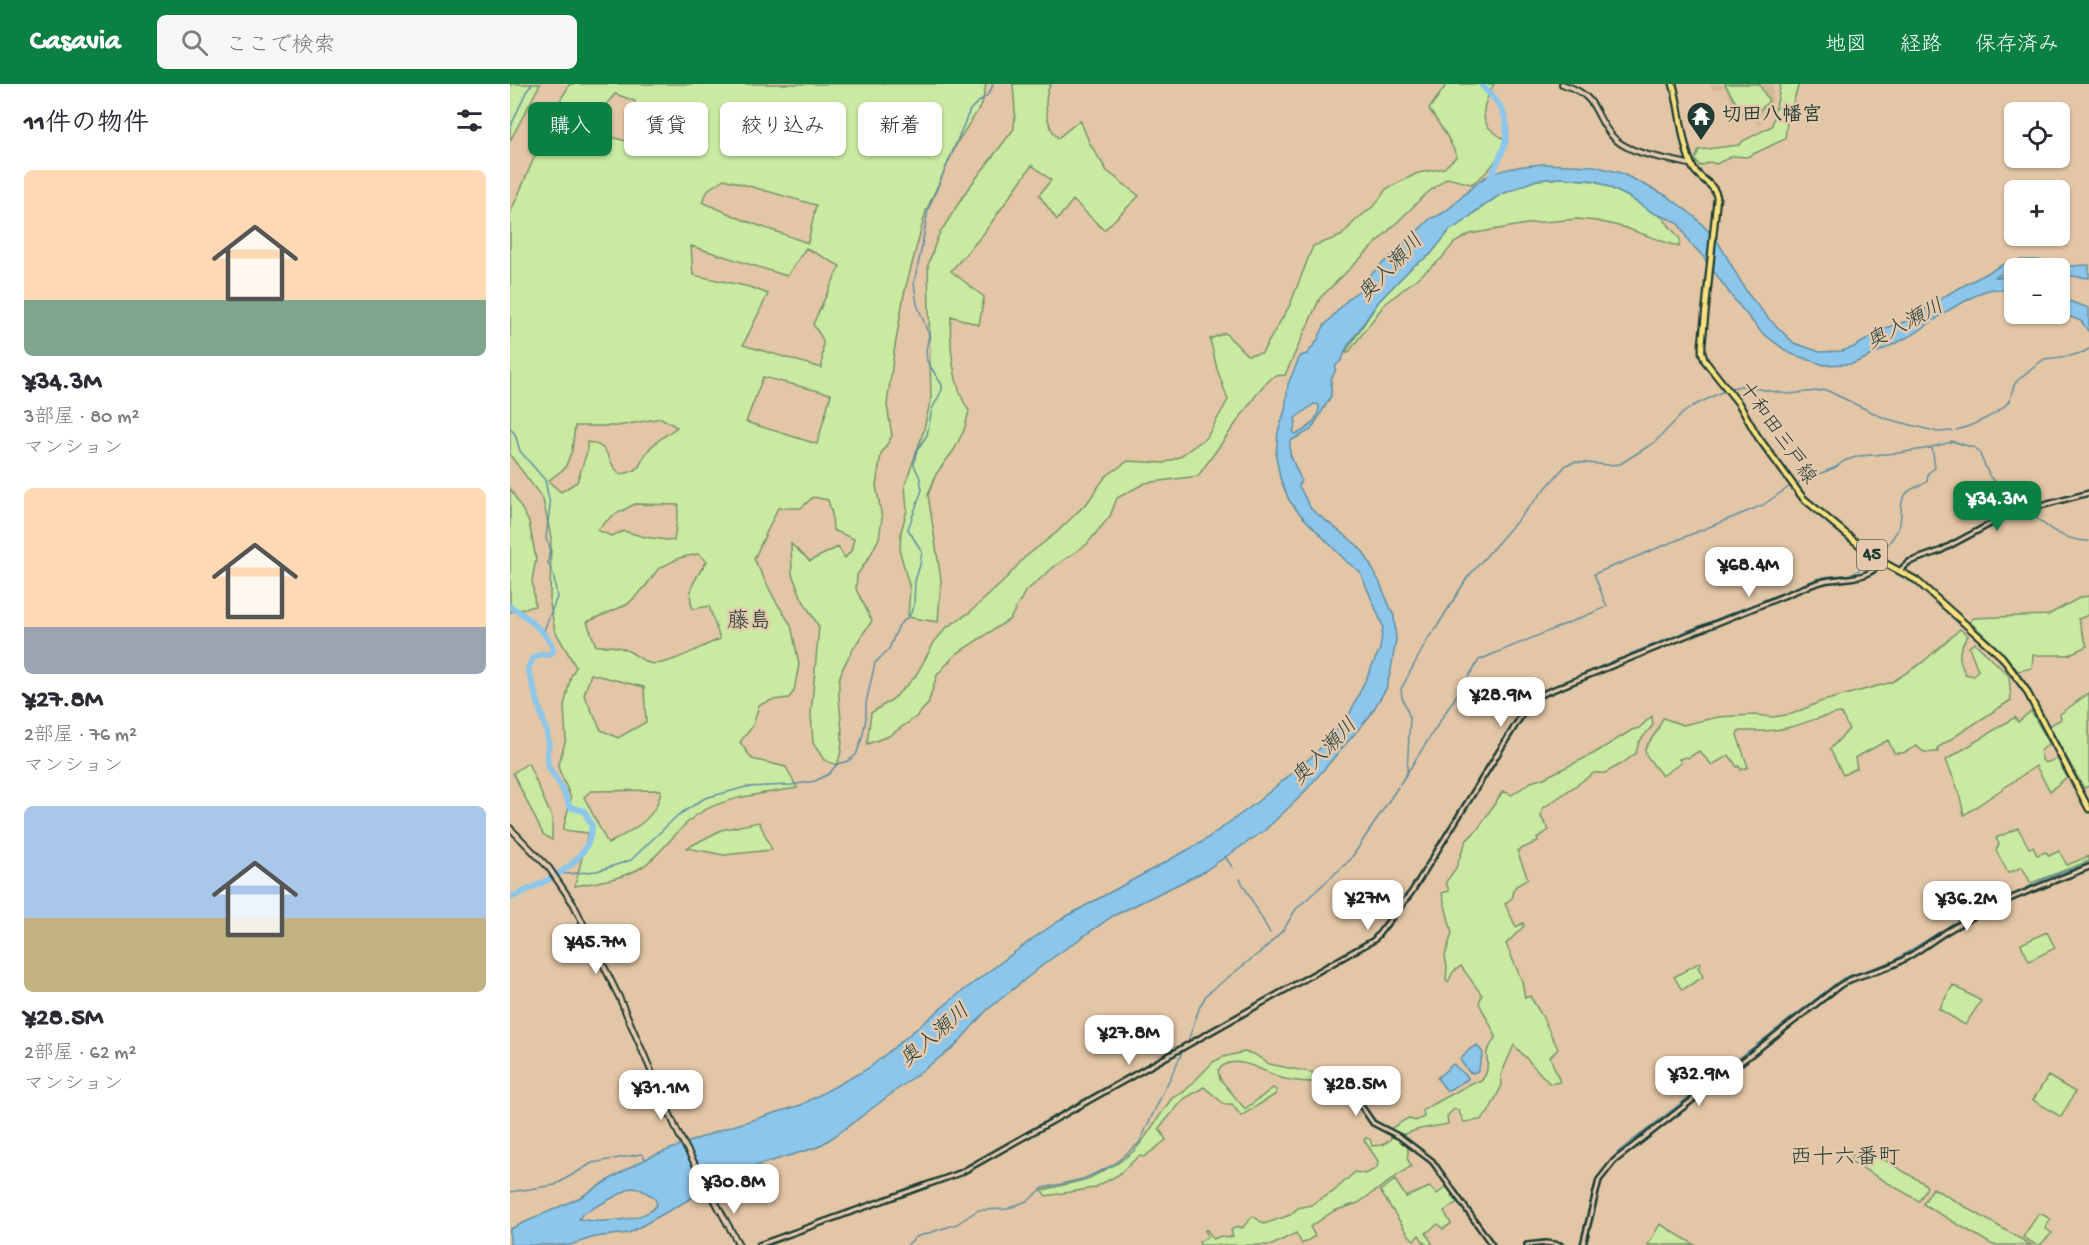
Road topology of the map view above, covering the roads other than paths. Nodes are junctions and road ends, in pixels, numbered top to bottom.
1 (1563, 84) edge
2 (1673, 84) edge
3 (1693, 166) junction
4 (2089, 493) edge
5 (1882, 562) junction
6 (1899, 570) junction
7 (2089, 809) edge
8 (510, 828) edge
9 (2089, 867) edge
10 (1346, 1084) dead end
11 (739, 1245) edge
12 (759, 1245) edge
13 (1492, 1245) edge
14 (1527, 1245) edge
15 (1560, 1245) edge
16 (1583, 1245) edge

1 - 3 main road
2 - 3 main road, 十和田三戸線 / 45
3 - 5 main road, 十和田三戸線 / 45
4 - 6 street
5 - 6 main road, 十和田三戸線 / 45
5 - 12 street
6 - 7 main road, 十和田三戸線 / 45
8 - 11 main road
9 - 16 street
10 - 13 street
14 - 15 street

